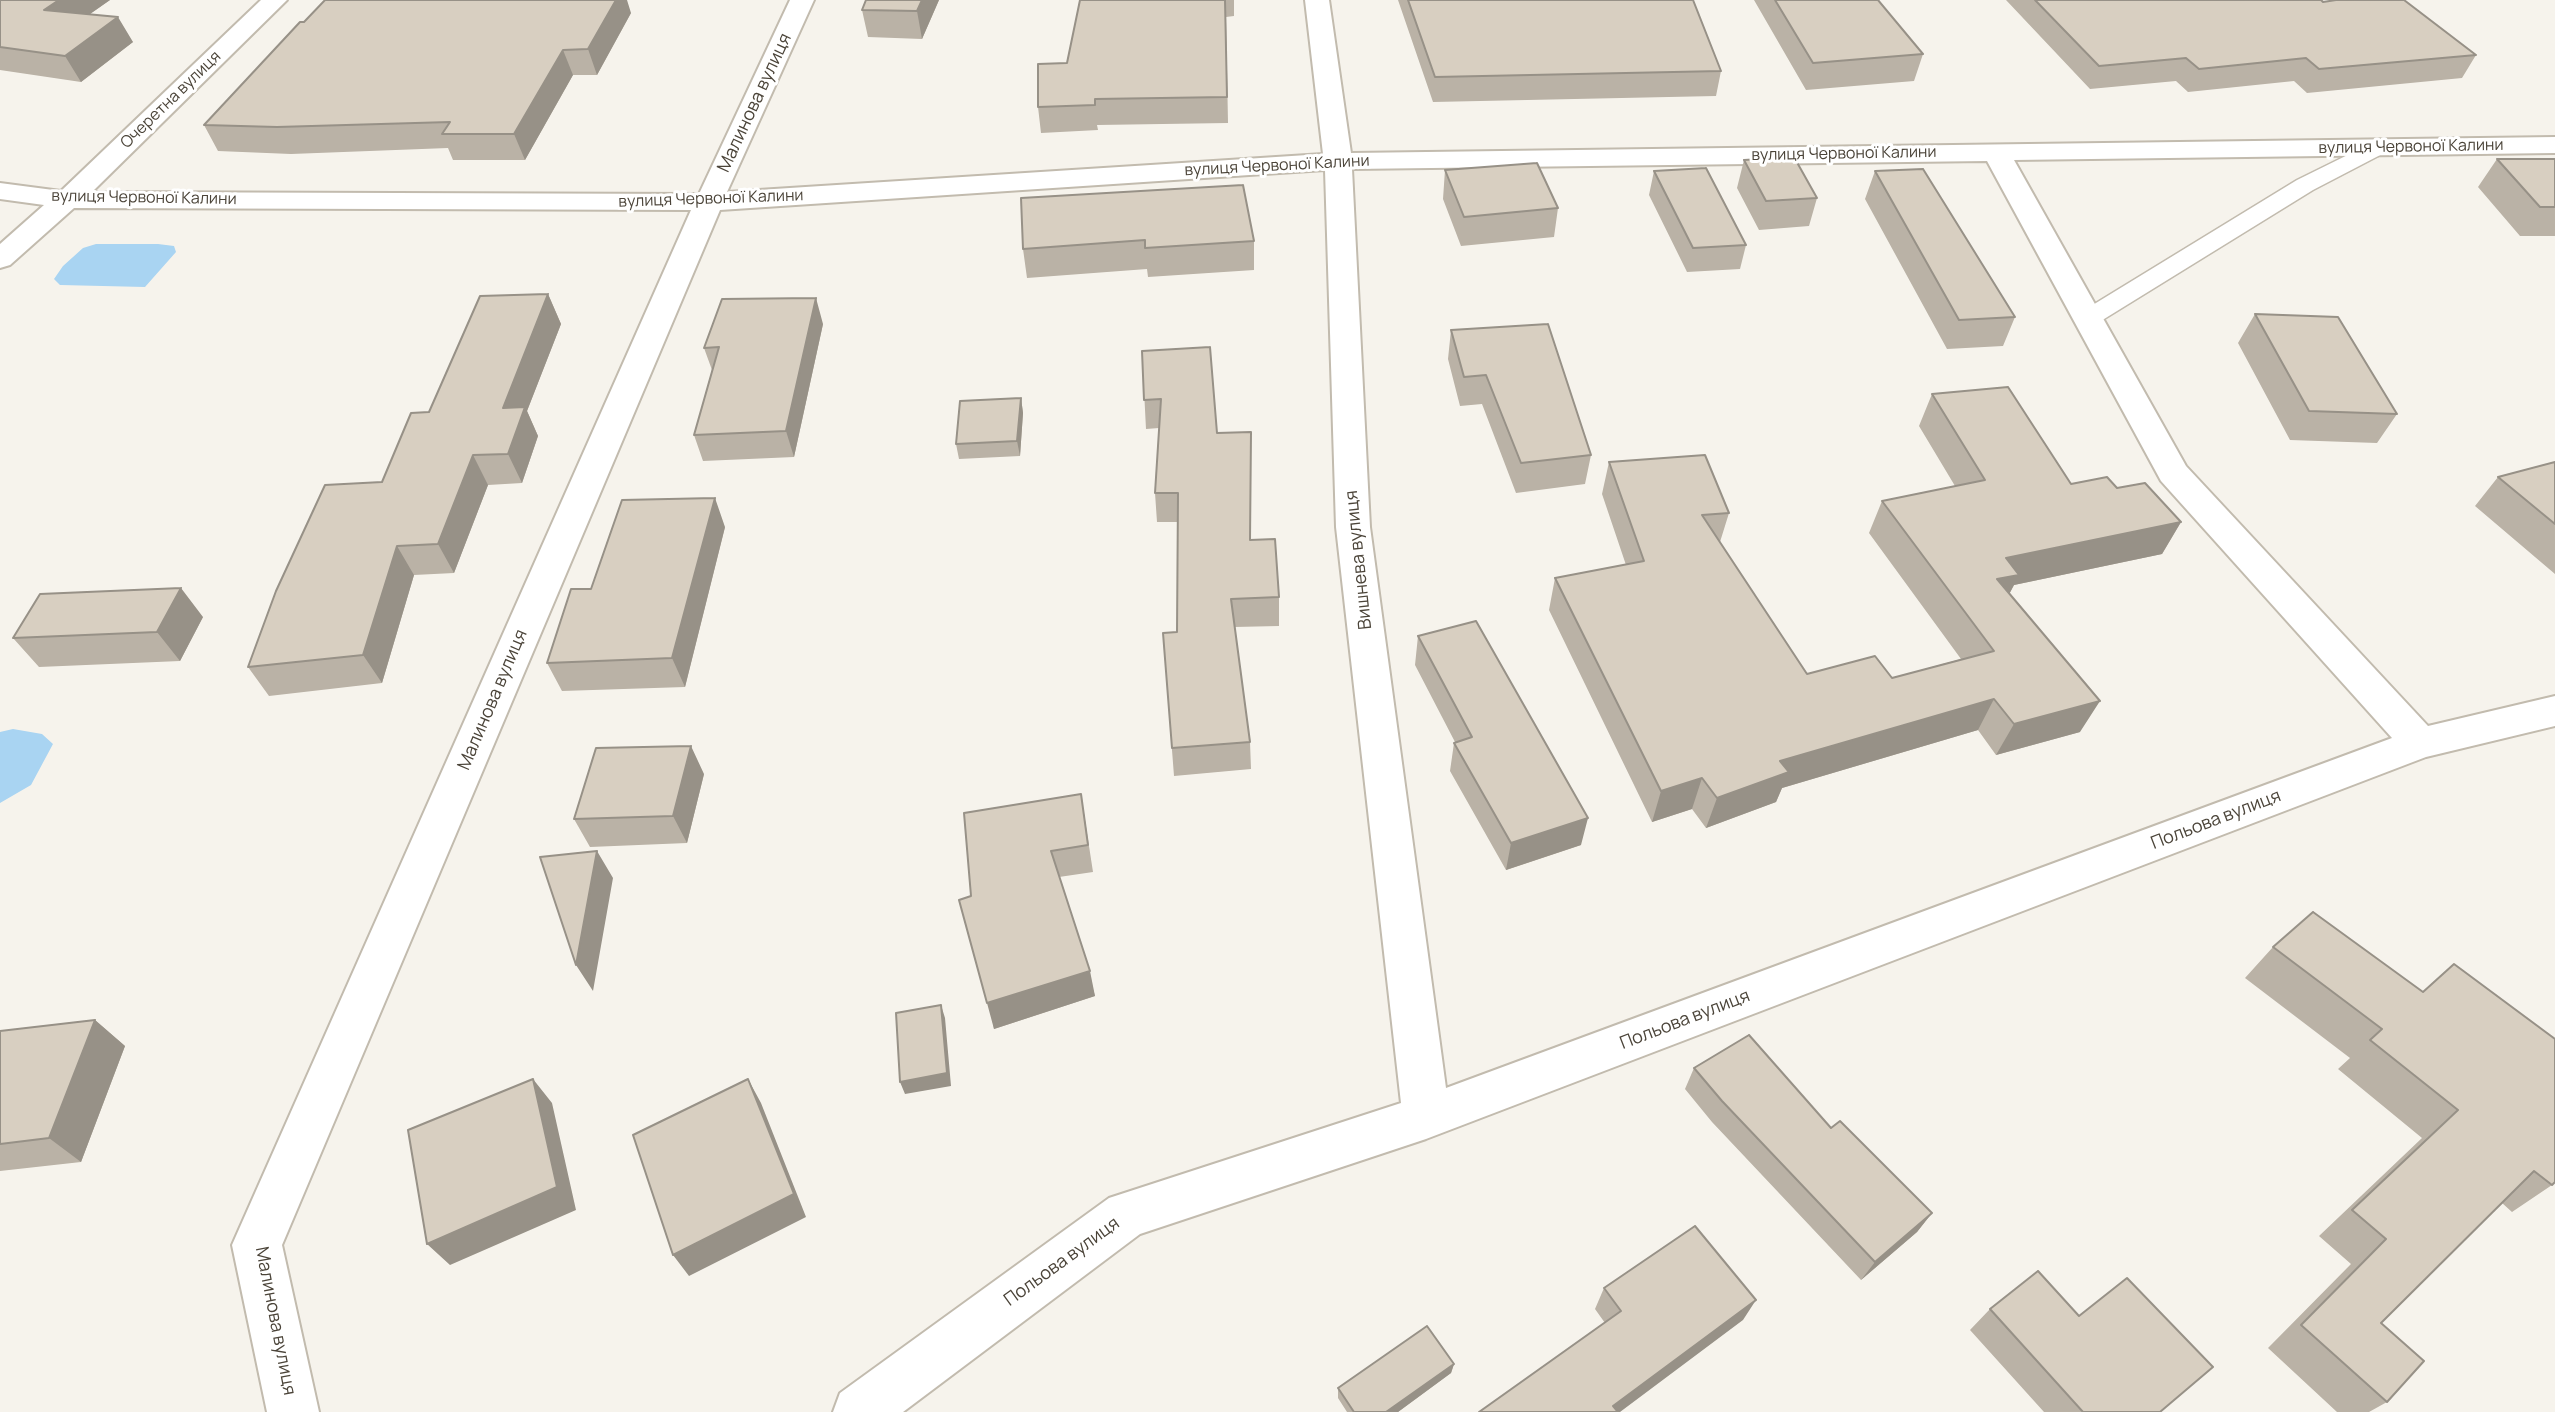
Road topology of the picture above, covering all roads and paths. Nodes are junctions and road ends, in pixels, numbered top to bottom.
1 (275, 0) edge
2 (802, 0) edge
3 (1317, 0) edge
4 (2555, 145) edge
5 (2378, 147) junction
6 (1996, 152) junction
7 (1338, 161) junction
8 (0, 191) edge
9 (67, 200) junction
10 (709, 202) junction
11 (0, 259) edge
12 (2087, 319) junction
13 (2555, 711) edge
14 (2420, 743) junction
15 (1426, 1117) junction
16 (293, 1412) edge
17 (859, 1412) edge

1 - 9 street, Очеретна вулиця
2 - 10 street, Малинова вулиця
3 - 7 street, Вишнева вулиця
4 - 5 street, вулиця Червоної Калини
5 - 6 street, вулиця Червоної Калини
5 - 12 lane
6 - 7 street, вулиця Червоної Калини
6 - 12 street
7 - 10 street, вулиця Червоної Калини
7 - 15 street, Вишнева вулиця
8 - 9 street, вулиця Червоної Калини
9 - 10 street, вулиця Червоної Калини
9 - 11 street, Очеретна вулиця
10 - 16 street, Малинова вулиця
12 - 14 street
13 - 14 street, Польова вулиця
14 - 15 street, Польова вулиця
15 - 17 street, Польова вулиця

